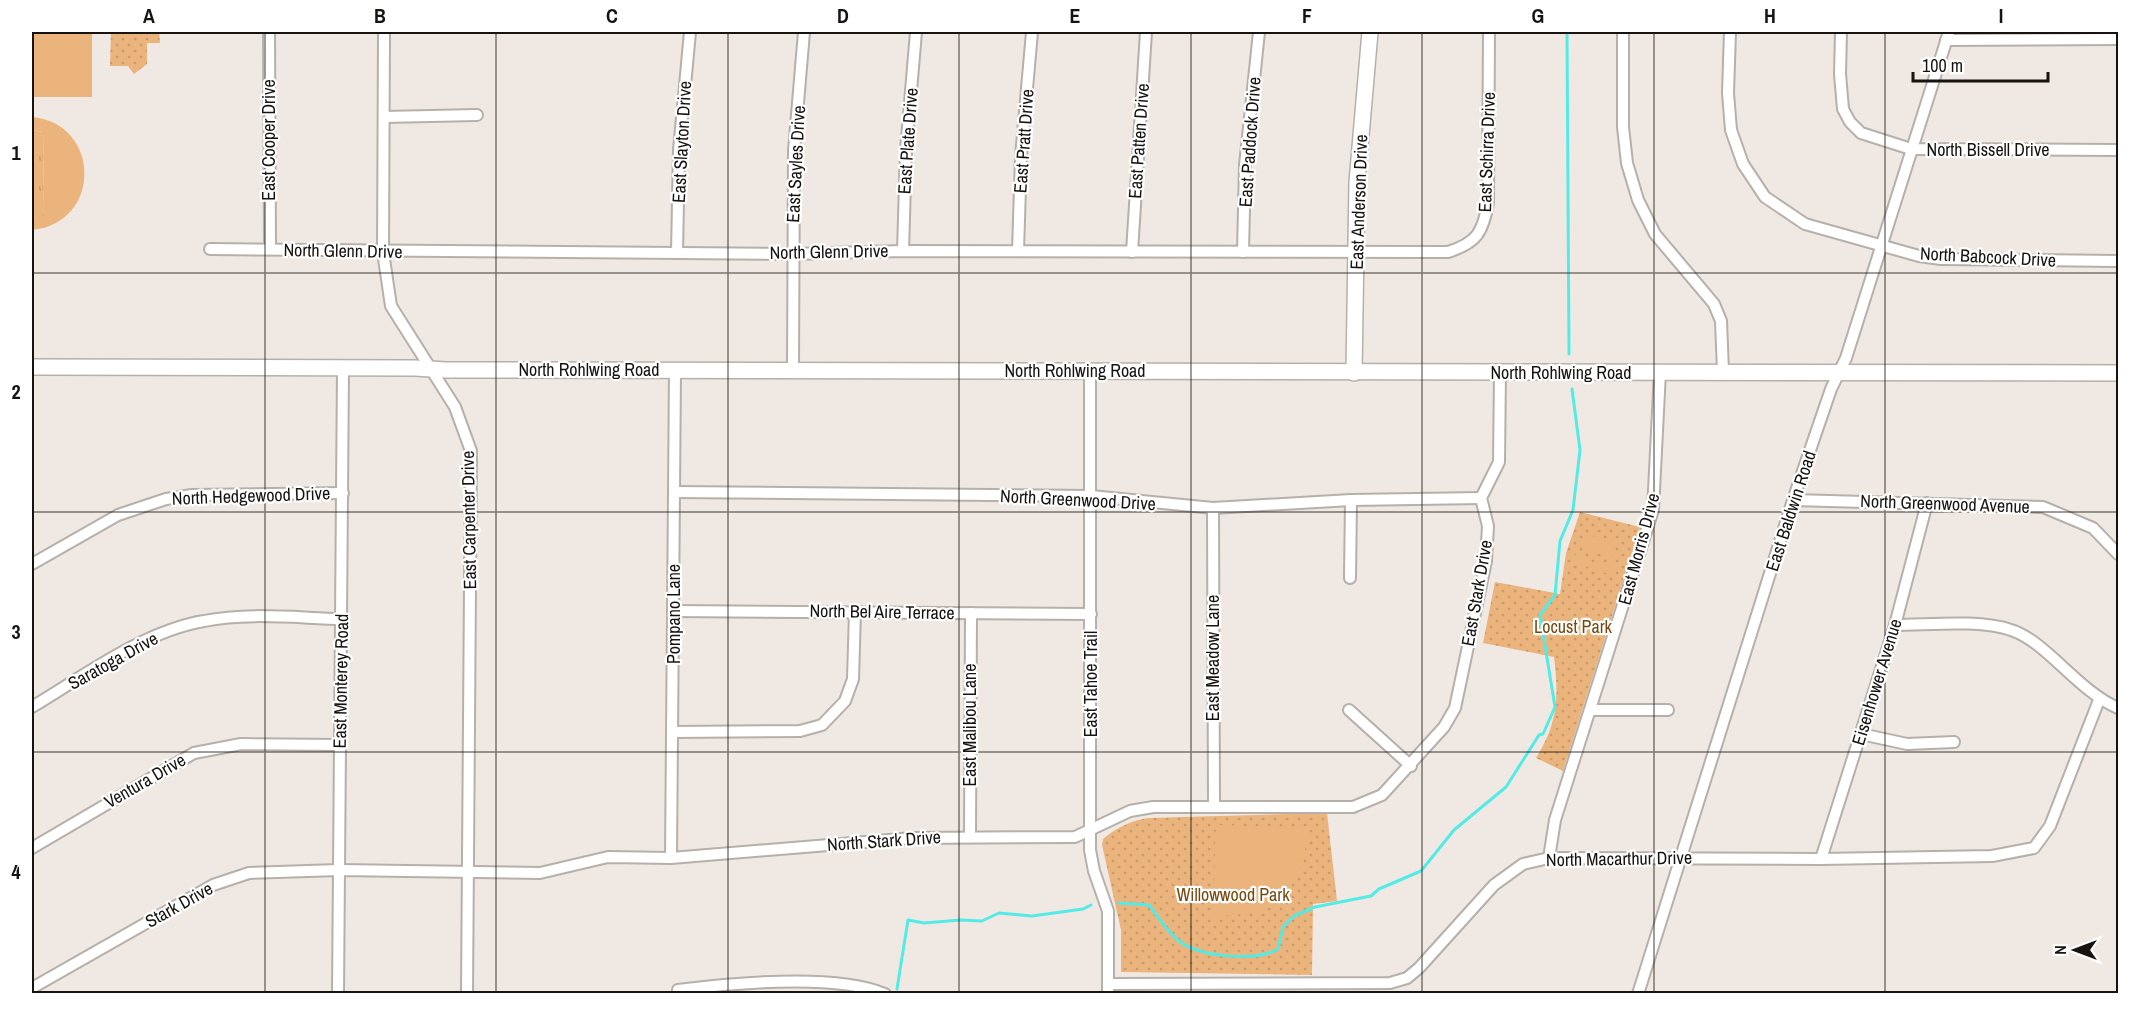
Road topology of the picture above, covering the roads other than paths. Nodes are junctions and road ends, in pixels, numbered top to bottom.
1 (269, 32) edge
2 (384, 32) edge
3 (690, 32) edge
4 (804, 32) edge
5 (916, 32) edge
6 (1032, 32) edge
7 (1146, 32) edge
8 (1259, 32) edge
9 (1370, 32) edge
10 (1489, 32) edge
11 (1623, 32) edge
12 (1730, 32) edge
13 (1841, 32) edge
14 (1947, 36) edge
15 (2118, 39) edge
16 (477, 115) dead end
17 (384, 117) junction
18 (1911, 149) junction
19 (2118, 150) edge
20 (1880, 245) junction
21 (210, 249) dead end
22 (270, 249) junction
23 (903, 251) junction
24 (1018, 251) junction
25 (383, 252) junction
26 (1132, 252) junction
27 (1243, 252) junction
28 (1356, 252) junction
29 (1449, 252) joint
30 (677, 253) junction
31 (792, 254) junction
32 (2118, 261) edge
33 (32, 366) edge
34 (429, 368) junction
35 (343, 369) junction
36 (675, 370) junction
37 (793, 370) junction
38 (1090, 371) junction
39 (1723, 371) junction
40 (1660, 372) junction
41 (1354, 373) junction
42 (1500, 373) junction
43 (2118, 373) edge
44 (1839, 374) junction
45 (674, 492) junction
46 (343, 493) junction
47 (1091, 496) junction
48 (1481, 498) junction
49 (1351, 500) junction
50 (1793, 500) junction
51 (1927, 503) junction
52 (1213, 508) junction
53 (2118, 554) edge
54 (32, 564) edge
55 (1350, 579) dead end
56 (674, 611) junction
57 (855, 612) junction
58 (971, 613) junction
59 (1091, 614) junction
60 (342, 618) junction
61 (1895, 625) junction
62 (2099, 700) junction
63 (32, 707) edge
64 (2118, 708) edge
65 (1349, 710) dead end
66 (1591, 710) junction
67 (1668, 710) dead end
68 (673, 732) junction
69 (1861, 734) junction
70 (1954, 742) dead end
71 (340, 745) junction
72 (1411, 766) junction
73 (1214, 807) junction
74 (1090, 830) junction
75 (970, 837) junction
76 (32, 848) edge
77 (671, 858) junction
78 (1549, 858) junction
79 (1682, 858) junction
80 (1821, 859) junction
81 (339, 870) junction
82 (468, 873) junction
83 (32, 988) edge
84 (808, 988) edge
85 (1108, 989) edge
86 (678, 992) edge
87 (338, 993) edge
88 (467, 993) edge
89 (885, 993) edge
90 (1638, 993) edge

1 - 22 street, East Cooper Drive
2 - 17 street, East Carpenter Drive
3 - 30 street, East Slayton Drive
4 - 31 street, East Sayles Drive
5 - 23 street, East Plate Drive
6 - 24 street, East Pratt Drive
7 - 26 street, East Patten Drive
8 - 27 street, East Paddock Drive
9 - 28 street, East Anderson Drive
10 - 29 street, East Schirra Drive
11 - 39 street
12 - 20 street, North Babcock Drive
13 - 18 street, North Bissell Drive
14 - 15 street
14 - 18 street, East Baldwin Road
16 - 17 street
17 - 25 street, East Carpenter Drive
18 - 19 street, North Bissell Drive
18 - 20 street, East Baldwin Road
20 - 32 street, North Babcock Drive
20 - 44 street, East Baldwin Road
21 - 22 street, North Glenn Drive
22 - 25 street, North Glenn Drive
23 - 24 street, North Glenn Drive
23 - 31 street, North Glenn Drive
24 - 26 street, North Glenn Drive
25 - 30 street, North Glenn Drive
25 - 34 street, East Carpenter Drive
26 - 27 street, North Glenn Drive
27 - 28 street, North Glenn Drive
28 - 29 street, North Glenn Drive
28 - 41 street, East Anderson Drive
30 - 31 street, North Glenn Drive
31 - 37 street, East Sayles Drive
33 - 35 street, North Rohlwing Road
34 - 35 street, North Rohlwing Road
34 - 36 street, North Rohlwing Road
34 - 82 street, East Carpenter Drive
35 - 46 street, East Monterey Road
36 - 37 street, North Rohlwing Road
36 - 45 street, Pompano Lane
37 - 38 street, North Rohlwing Road
38 - 41 street, North Rohlwing Road
38 - 47 street, East Tahoe Trail
39 - 40 street, North Rohlwing Road
39 - 44 street, North Rohlwing Road
40 - 42 street, North Rohlwing Road
40 - 66 street, East Morris Drive
41 - 42 street, North Rohlwing Road
42 - 48 street
43 - 44 street, North Rohlwing Road
44 - 50 street, East Baldwin Road
45 - 47 street, North Greenwood Drive
45 - 56 street, Pompano Lane
46 - 54 street, North Hedgewood Drive
46 - 60 street, East Monterey Road
47 - 52 street, North Greenwood Drive
47 - 59 street, East Tahoe Trail
48 - 49 street, North Greenwood Drive
48 - 72 street, East Stark Drive
49 - 52 street, North Greenwood Drive
49 - 55 street
50 - 51 street, North Greenwood Avenue
50 - 79 street, East Baldwin Road
51 - 53 street, North Greenwood Avenue
51 - 61 street, Eisenhower Avenue
52 - 73 street, East Meadow Lane
56 - 57 street, North Bel Aire Terrace
56 - 68 street, Pompano Lane
57 - 58 street, North Bel Aire Terrace
57 - 68 street
58 - 59 street, North Bel Aire Terrace
58 - 75 street, East Malibou Lane
59 - 74 street, East Tahoe Trail
60 - 63 street, Saratoga Drive
60 - 71 street, East Monterey Road
61 - 62 street
61 - 69 street, Eisenhower Avenue
62 - 64 street
62 - 80 street, North Macarthur Drive
65 - 72 street
66 - 67 street
66 - 78 street, East Morris Drive
68 - 77 street, Pompano Lane
69 - 70 street
69 - 80 street, Eisenhower Avenue
71 - 76 street, Ventura Drive
71 - 81 street, East Monterey Road
72 - 73 street, North Stark Drive
73 - 74 street, North Stark Drive
74 - 75 street, North Stark Drive
74 - 85 street, East Tahoe Trail
75 - 77 street, North Stark Drive
77 - 82 street, North Stark Drive
78 - 79 street, North Macarthur Drive
78 - 85 street, North Macarthur Drive
79 - 80 street, North Macarthur Drive
79 - 90 street, East Baldwin Road
81 - 82 street, North Stark Drive
81 - 83 street, Stark Drive
81 - 87 street, East Monterey Road
82 - 88 street, East Carpenter Drive
84 - 86 street
84 - 89 street

